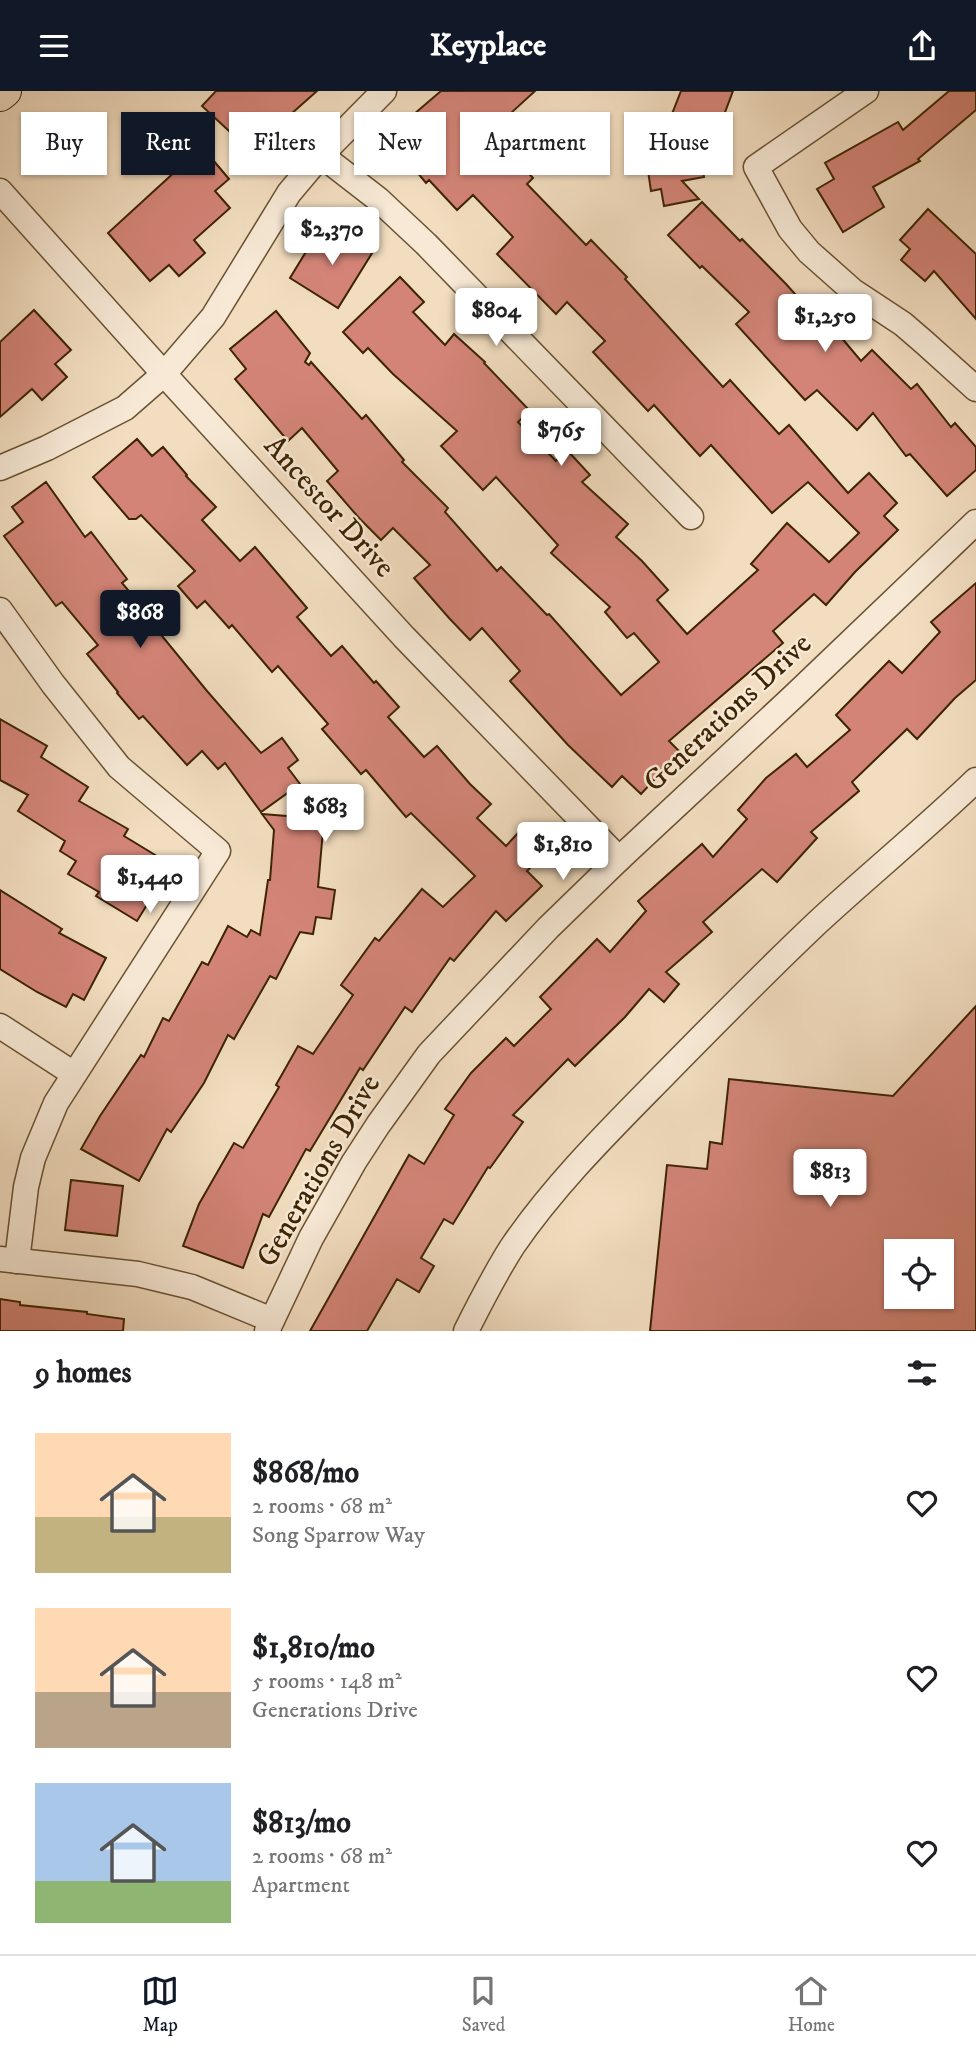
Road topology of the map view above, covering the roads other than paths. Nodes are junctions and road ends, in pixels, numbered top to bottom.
1 (5, 91) edge
2 (384, 91) edge
3 (866, 91) edge
4 (0, 95) edge
5 (340, 136) edge
6 (340, 170) edge
7 (304, 175) edge
8 (0, 191) edge
9 (164, 374) junction
10 (976, 389) edge
11 (0, 468) edge
12 (691, 517) dead end
13 (976, 521) edge
14 (0, 610) edge
15 (976, 780) edge
16 (619, 859) junction
17 (0, 1026) edge
18 (74, 1074) junction
19 (8, 1260) edge
20 (269, 1325) edge
21 (466, 1331) edge

1 - 4 main road
2 - 5 street
3 - 10 street
6 - 12 street
7 - 9 street
8 - 9 street, Ancestor Drive
9 - 11 street
9 - 16 street, Ancestor Drive
13 - 16 street, Generations Drive
14 - 18 street
15 - 21 street
16 - 20 street, Generations Drive
17 - 18 street
18 - 19 street
19 - 20 street

